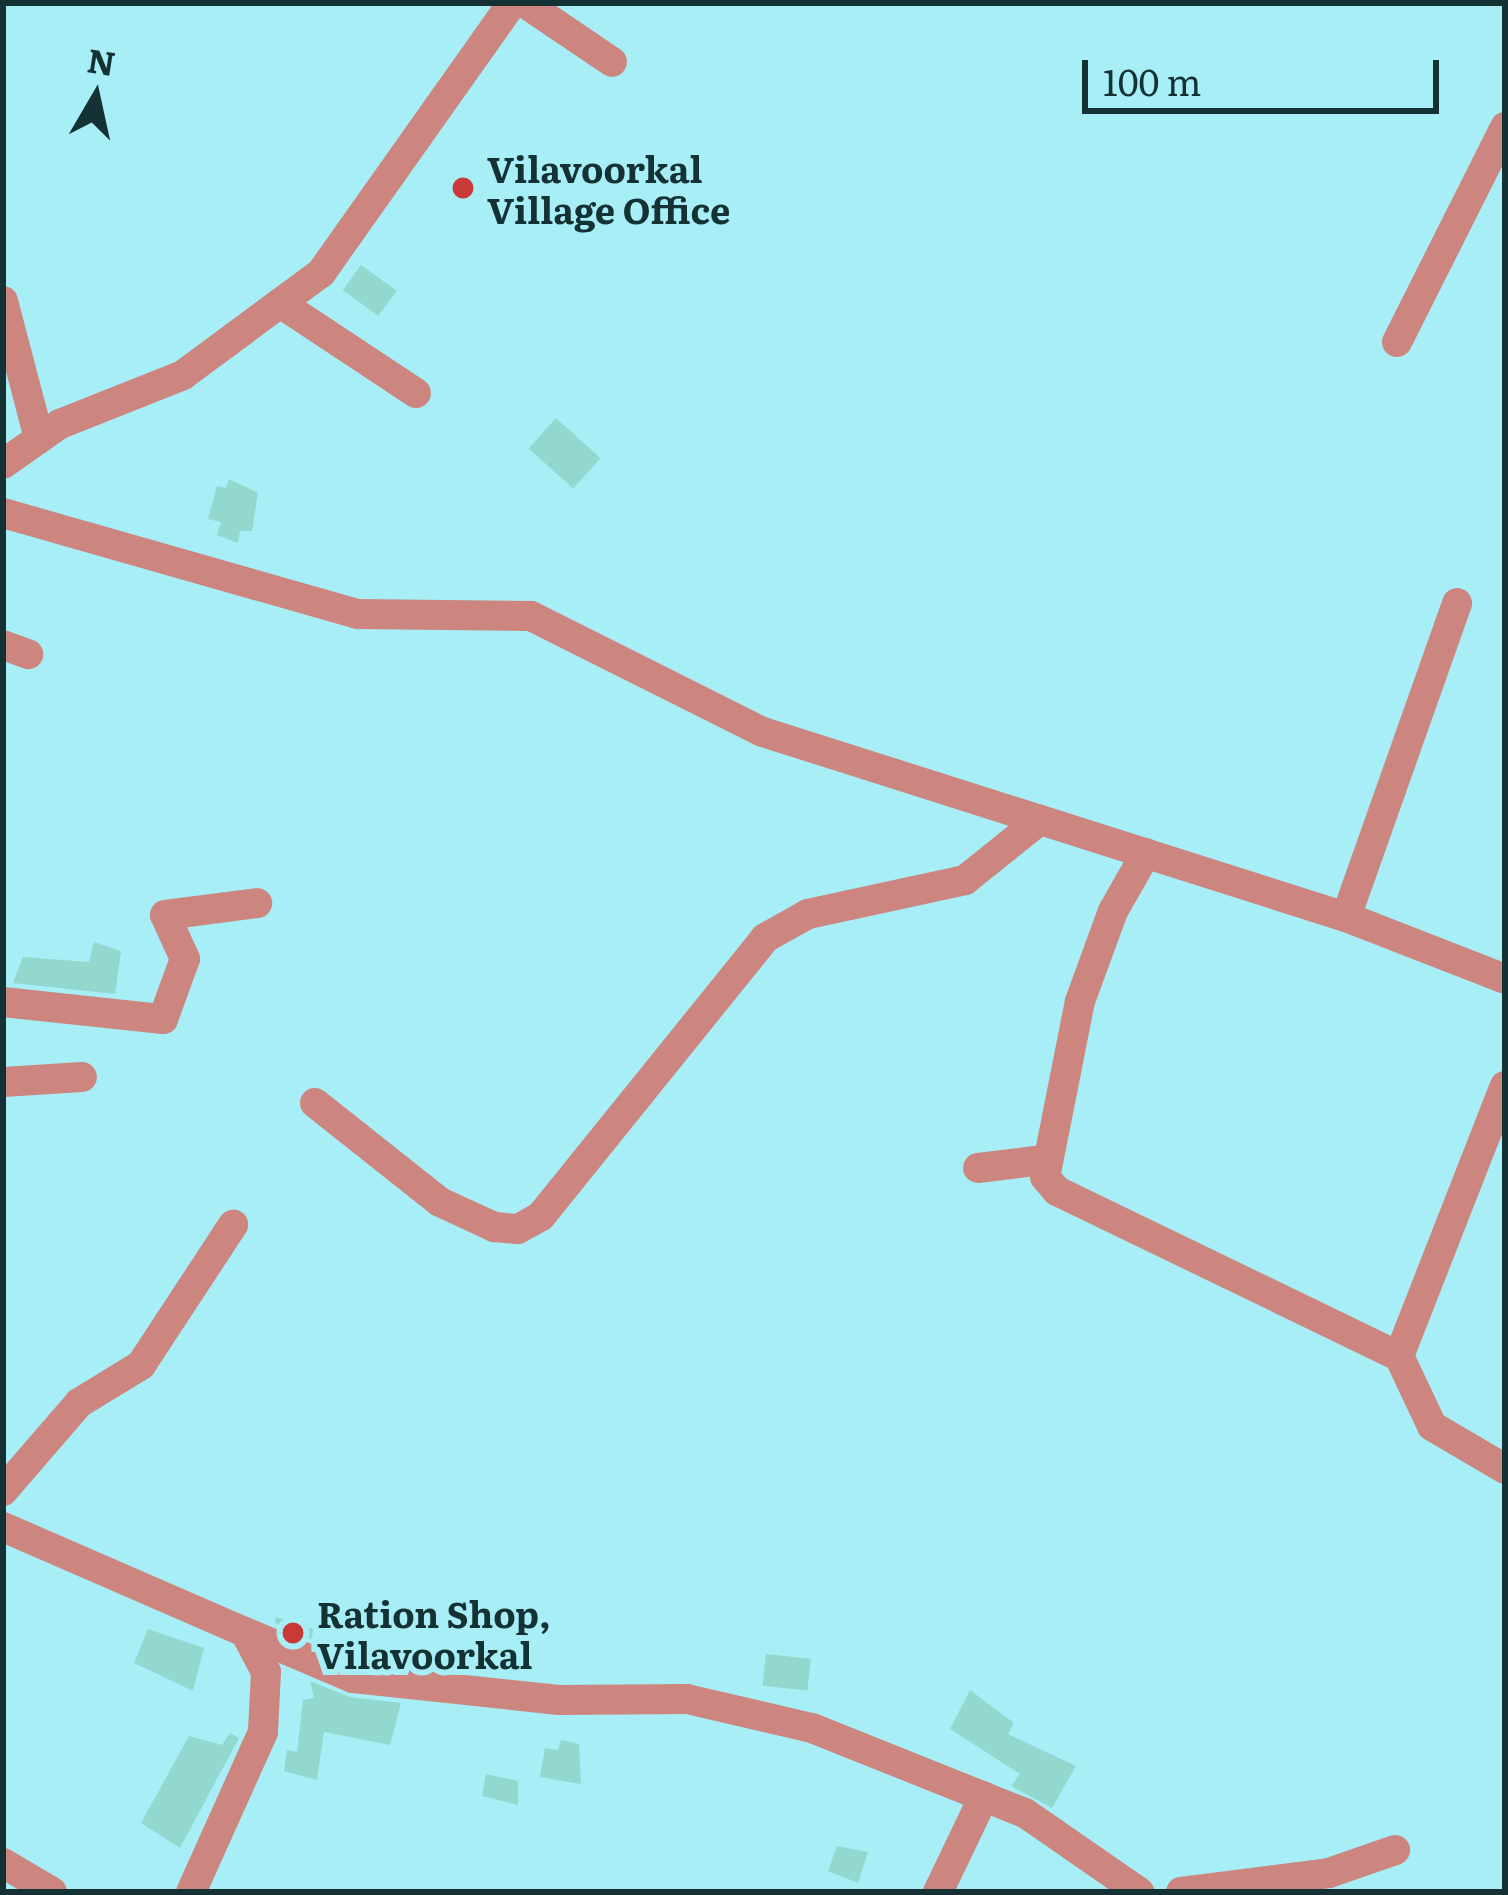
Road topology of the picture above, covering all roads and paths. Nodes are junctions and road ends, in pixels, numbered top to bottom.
1 (512, 3) edge
2 (525, 3) edge
3 (613, 62) dead end
4 (1505, 127) edge
5 (3, 301) edge
6 (280, 303) junction
7 (1397, 342) dead end
8 (416, 393) dead end
9 (39, 438) junction
10 (3, 464) edge
11 (3, 513) edge
12 (1457, 604) dead end
13 (1040, 820) junction
14 (1146, 853) junction
15 (257, 903) dead end
16 (1346, 916) junction
17 (1505, 979) edge
18 (3, 1002) edge
19 (82, 1077) dead end
20 (3, 1082) edge
21 (1505, 1086) edge
22 (315, 1103) dead end
23 (1042, 1160) junction
24 (978, 1168) dead end
25 (233, 1225) dead end
26 (1399, 1356) junction
27 (1505, 1469) edge
28 (3, 1491) edge
29 (3, 1527) edge
30 (245, 1631) junction
31 (984, 1796) junction
32 (1395, 1850) dead end
33 (3, 1863) edge
34 (52, 1892) edge
35 (191, 1892) edge
36 (938, 1892) edge
37 (1139, 1892) edge
38 (1181, 1892) edge

1 - 6 street
2 - 3 street
4 - 7 street
5 - 9 street
6 - 8 street
6 - 9 street
9 - 10 street
11 - 13 street
12 - 16 street
13 - 14 street
13 - 22 street
14 - 16 street
14 - 23 street
15 - 18 street
16 - 17 street
19 - 20 street
21 - 26 street
23 - 24 street
23 - 26 street
25 - 28 street
26 - 27 street
29 - 30 street
30 - 31 street
30 - 35 street
31 - 36 street
31 - 37 street
32 - 38 street
33 - 34 street

